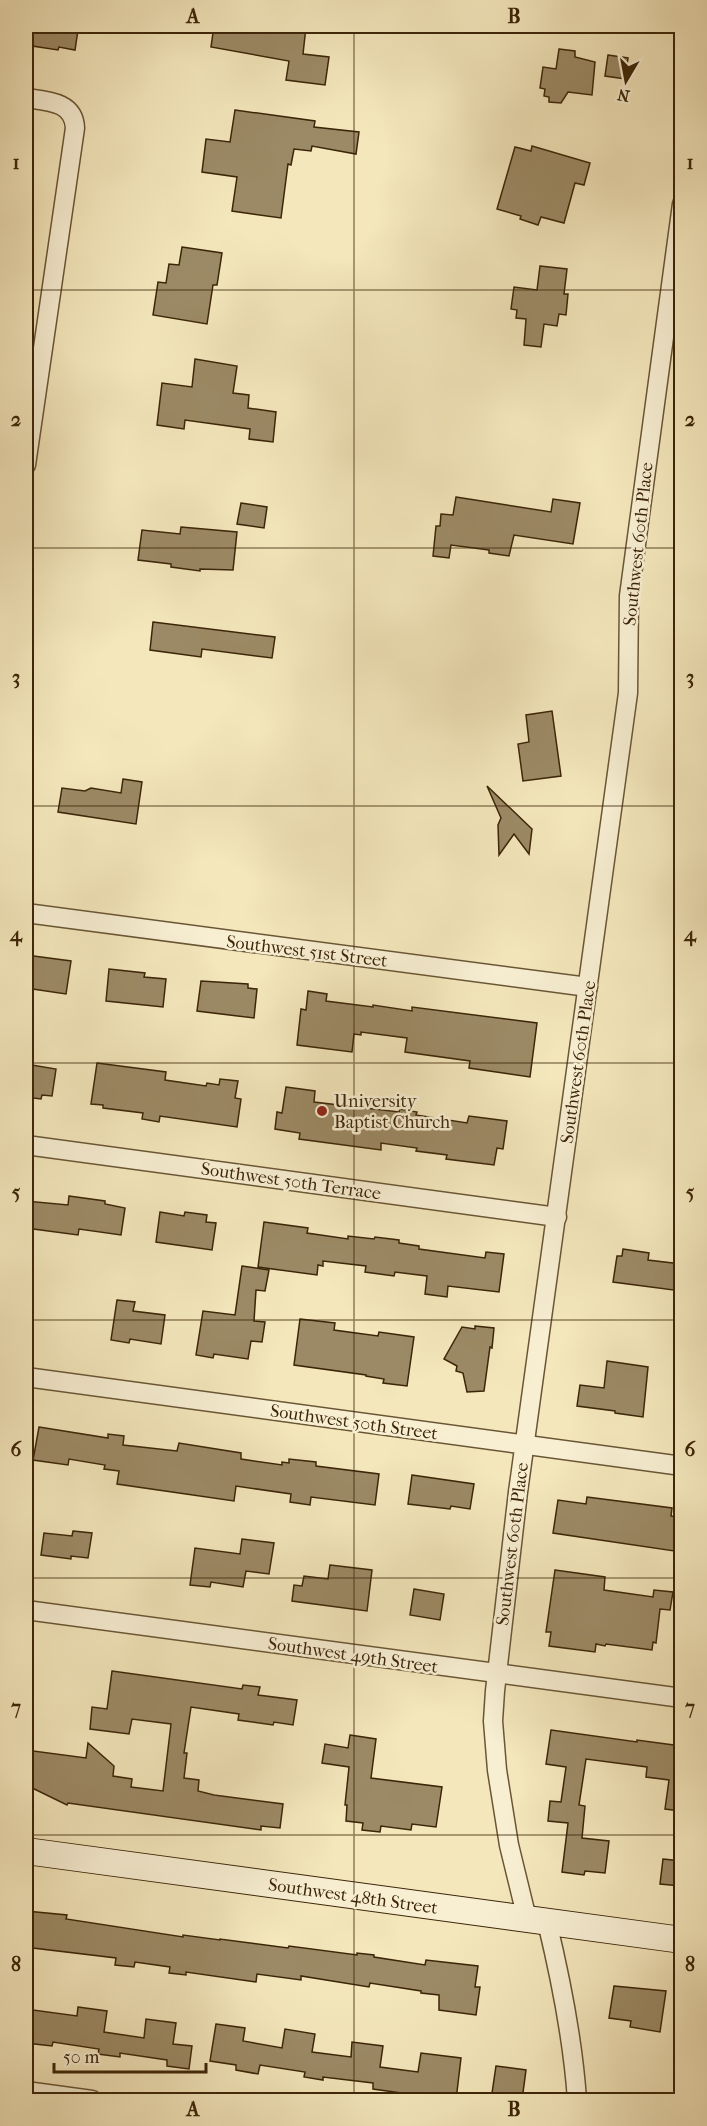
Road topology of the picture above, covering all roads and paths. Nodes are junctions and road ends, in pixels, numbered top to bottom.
1 (26, 98) edge
2 (681, 204) edge
3 (29, 421) edge
4 (26, 465) edge
5 (26, 913) edge
6 (588, 987) junction
7 (26, 1145) edge
8 (557, 1217) junction
9 (26, 1377) edge
10 (524, 1445) junction
11 (681, 1466) edge
12 (26, 1610) edge
13 (496, 1674) junction
14 (681, 1698) edge
15 (26, 1851) edge
16 (537, 1921) junction
17 (681, 1940) edge
18 (26, 2091) edge
19 (92, 2100) edge
20 (577, 2100) edge

1 - 3 street
2 - 6 street, Southwest 60th Place
3 - 4 street
5 - 6 street, Southwest 51st Street
6 - 8 street, Southwest 60th Place
7 - 8 street, Southwest 50th Terrace
8 - 10 street, Southwest 60th Place
9 - 10 street, Southwest 50th Street
10 - 11 street, Southwest 50th Street
10 - 13 street, Southwest 60th Place
12 - 13 street, Southwest 49th Street
13 - 14 street, Southwest 49th Street
13 - 16 street, Southwest 60th Place
15 - 16 street, Southwest 48th Street
16 - 17 street, Southwest 48th Street
16 - 20 street, Southwest 60th Place
18 - 19 street

